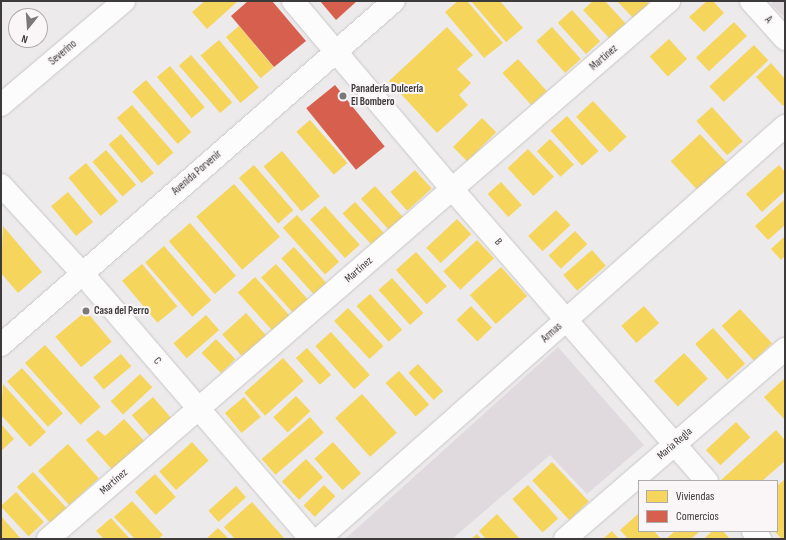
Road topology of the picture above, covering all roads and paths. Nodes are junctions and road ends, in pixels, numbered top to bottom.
1 (124, 1) edge
2 (293, 1) edge
3 (394, 1) edge
4 (669, 1) edge
5 (751, 1) edge
6 (785, 39) edge
7 (336, 50) junction
8 (1, 105) edge
9 (785, 126) edge
10 (1, 185) edge
11 (452, 189) junction
12 (82, 273) junction
13 (566, 320) junction
14 (1, 345) edge
15 (785, 349) edge
16 (198, 409) junction
17 (674, 446) junction
18 (706, 480) edge
19 (48, 539) edge
20 (312, 539) edge
21 (319, 539) edge
22 (564, 539) edge

1 - 8 street, Severino
2 - 7 street, B
3 - 7 street, Avenida Porvenir
4 - 11 street, Martínez
5 - 6 street, A
7 - 11 street, B
7 - 12 street, Avenida Porvenir
9 - 13 street, Armas
10 - 12 street, C
11 - 13 street, B
11 - 16 street, Martínez
12 - 14 street, Avenida Porvenir
12 - 16 street, C
13 - 17 street, B
13 - 21 street, Armas
15 - 17 street, María Regla
16 - 19 street, Martínez
16 - 20 street, C
17 - 18 street, B
17 - 22 street, María Regla

